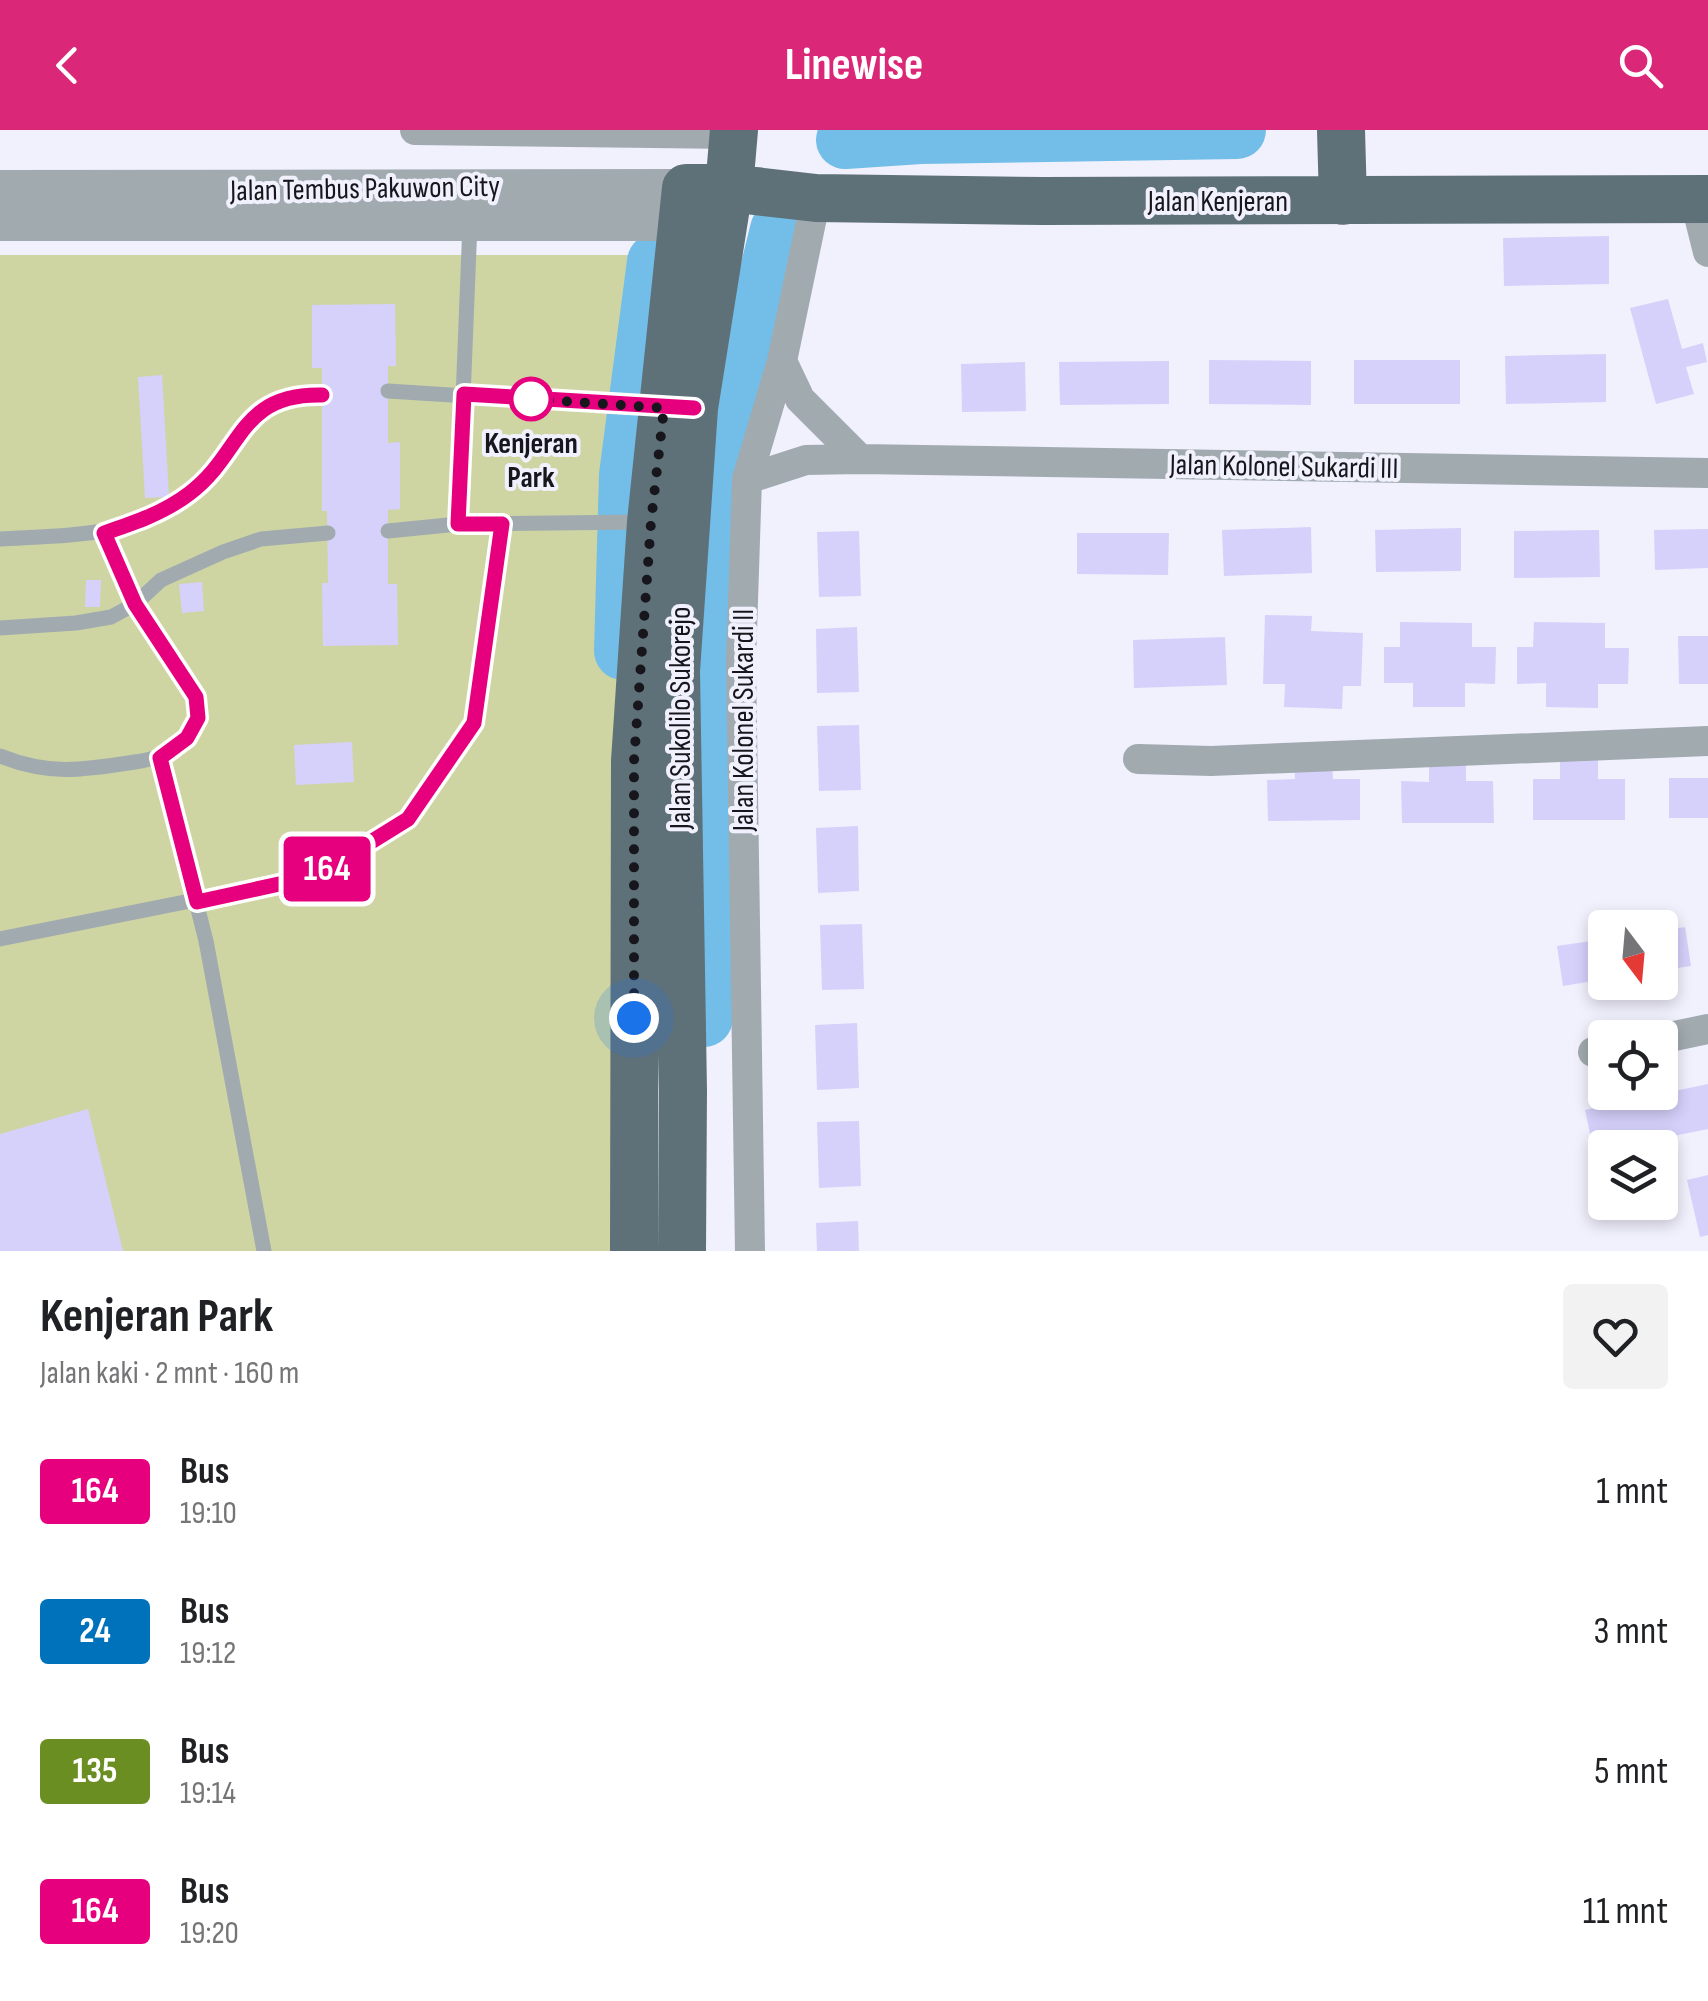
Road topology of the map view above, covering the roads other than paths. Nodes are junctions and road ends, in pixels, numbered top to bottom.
1 (415, 130) edge
2 (1341, 130) edge
3 (734, 132) edge
4 (0, 189) edge
5 (1343, 197) junction
6 (816, 198) junction
7 (1702, 200) edge
8 (705, 206) junction
9 (0, 222) edge
10 (470, 222) junction
11 (1708, 252) edge
12 (782, 361) junction
13 (388, 391) dead end
14 (464, 394) junction
15 (322, 395) dead end
16 (657, 407) junction
17 (860, 458) junction
18 (1708, 473) edge
19 (747, 479) junction
20 (648, 522) junction
21 (458, 524) junction
22 (502, 524) junction
23 (388, 531) dead end
24 (104, 533) junction
25 (328, 533) dead end
26 (0, 540) edge
27 (135, 604) junction
28 (0, 628) edge
29 (1708, 740) edge
30 (0, 756) edge
31 (160, 758) junction
32 (1138, 759) dead end
33 (197, 902) junction
34 (0, 938) edge
35 (1708, 1029) edge
36 (1678, 1035) edge
37 (683, 1090) junction
38 (634, 1092) junction
39 (264, 1251) edge
40 (634, 1251) edge
41 (682, 1251) edge
42 (750, 1251) edge

1 - 3 street
2 - 5 main road
3 - 8 main road, Jalan Sukolilo Sukorejo
4 - 8 street, Jalan Tembus Pakuwon City
5 - 6 main road, Jalan Kenjeran
5 - 7 main road, Jalan Kenjeran
6 - 8 main road, Jalan Kenjeran
6 - 12 street, Jalan Kolonel Sukardi II
7 - 11 street
8 - 10 street, Jalan Tembus Pakuwon City
8 - 16 main road, Jalan Sukolilo Sukorejo
9 - 10 street, Jalan Tembus Pakuwon City
10 - 14 lane
12 - 17 street
12 - 19 street, Jalan Kolonel Sukardi II
13 - 14 lane
14 - 16 lane
14 - 21 lane
15 - 24 lane
16 - 20 main road, Jalan Sukolilo Sukorejo
17 - 18 street, Jalan Kolonel Sukardi III
17 - 19 street, Jalan Kolonel Sukardi III
19 - 42 street, Jalan Kolonel Sukardi II
20 - 22 lane
20 - 37 main road, Jalan Sukolilo Sukorejo
20 - 38 main road, Jalan Sukolilo Sukorejo
21 - 22 lane
21 - 23 lane
22 - 33 lane
24 - 26 lane
24 - 27 lane
25 - 27 lane
27 - 28 lane
27 - 31 lane
29 - 32 street
30 - 31 lane
31 - 33 lane
33 - 34 lane
33 - 39 lane
35 - 36 street
37 - 38 main road
37 - 41 main road, Jalan Sukolilo Sukorejo
38 - 40 main road, Jalan Sukolilo Sukorejo

